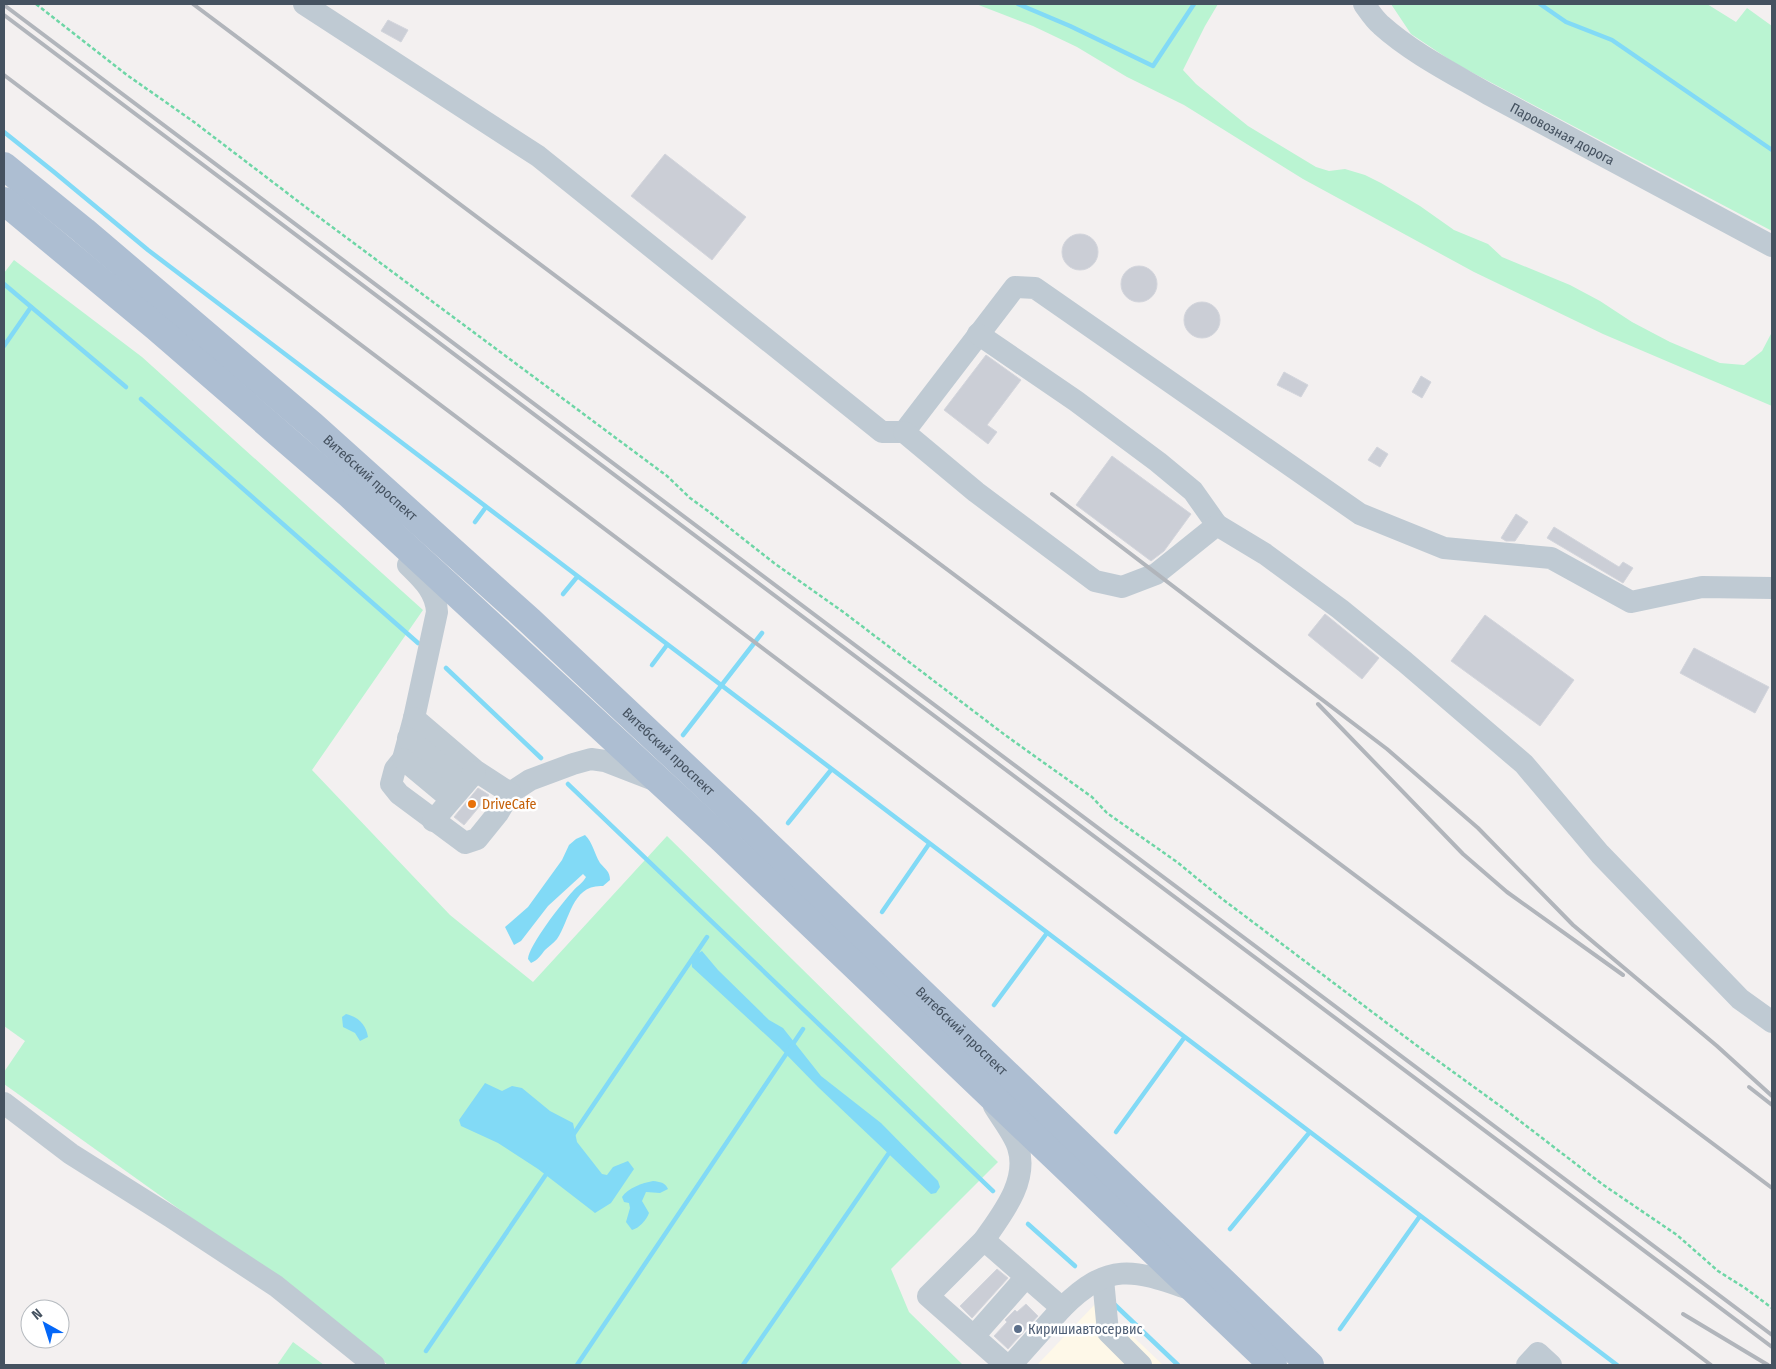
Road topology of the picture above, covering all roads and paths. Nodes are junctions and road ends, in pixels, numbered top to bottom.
1 (36, 4) edge
2 (304, 4) edge
3 (1364, 4) edge
4 (4, 166) edge
5 (4, 201) edge
6 (4, 220) edge
7 (31, 223) junction
8 (1772, 246) edge
9 (978, 334) junction
10 (904, 432) junction
11 (350, 495) junction
12 (1216, 525) junction
13 (1772, 588) edge
14 (408, 738) junction
15 (464, 784) junction
16 (665, 785) junction
17 (510, 793) junction
18 (433, 821) junction
19 (1772, 1022) edge
20 (984, 1090) junction
21 (4, 1103) edge
22 (984, 1240) junction
23 (1026, 1277) junction
24 (1103, 1278) junction
25 (1195, 1291) junction
26 (1062, 1308) junction
27 (1772, 1308) edge
28 (974, 1336) junction
29 (374, 1365) edge
30 (1006, 1365) edge
31 (1011, 1365) edge
32 (1141, 1365) edge
33 (1273, 1365) edge
34 (1310, 1365) edge
35 (1527, 1365) edge
36 (1551, 1365) edge

1 - 27 path
2 - 10 street
3 - 8 street, Паровозная дорога
4 - 34 main road, Витебский проспект
5 - 7 main road, Витебский проспект
6 - 7 street
7 - 11 main road, Витебский проспект
9 - 10 street
9 - 12 street
9 - 13 street
10 - 12 street
11 - 14 street
11 - 16 main road, Витебский проспект
12 - 19 street
14 - 15 street
14 - 15 street
14 - 18 street
15 - 17 street
15 - 18 street
16 - 17 street
16 - 20 main road, Витебский проспект
17 - 18 street
20 - 22 street
20 - 25 main road, Витебский проспект
21 - 29 street
22 - 23 street
22 - 28 street
23 - 26 street
23 - 28 street
24 - 25 street
24 - 26 street
24 - 32 street
25 - 33 main road, Витебский проспект
26 - 31 street
28 - 30 street
35 - 36 street

